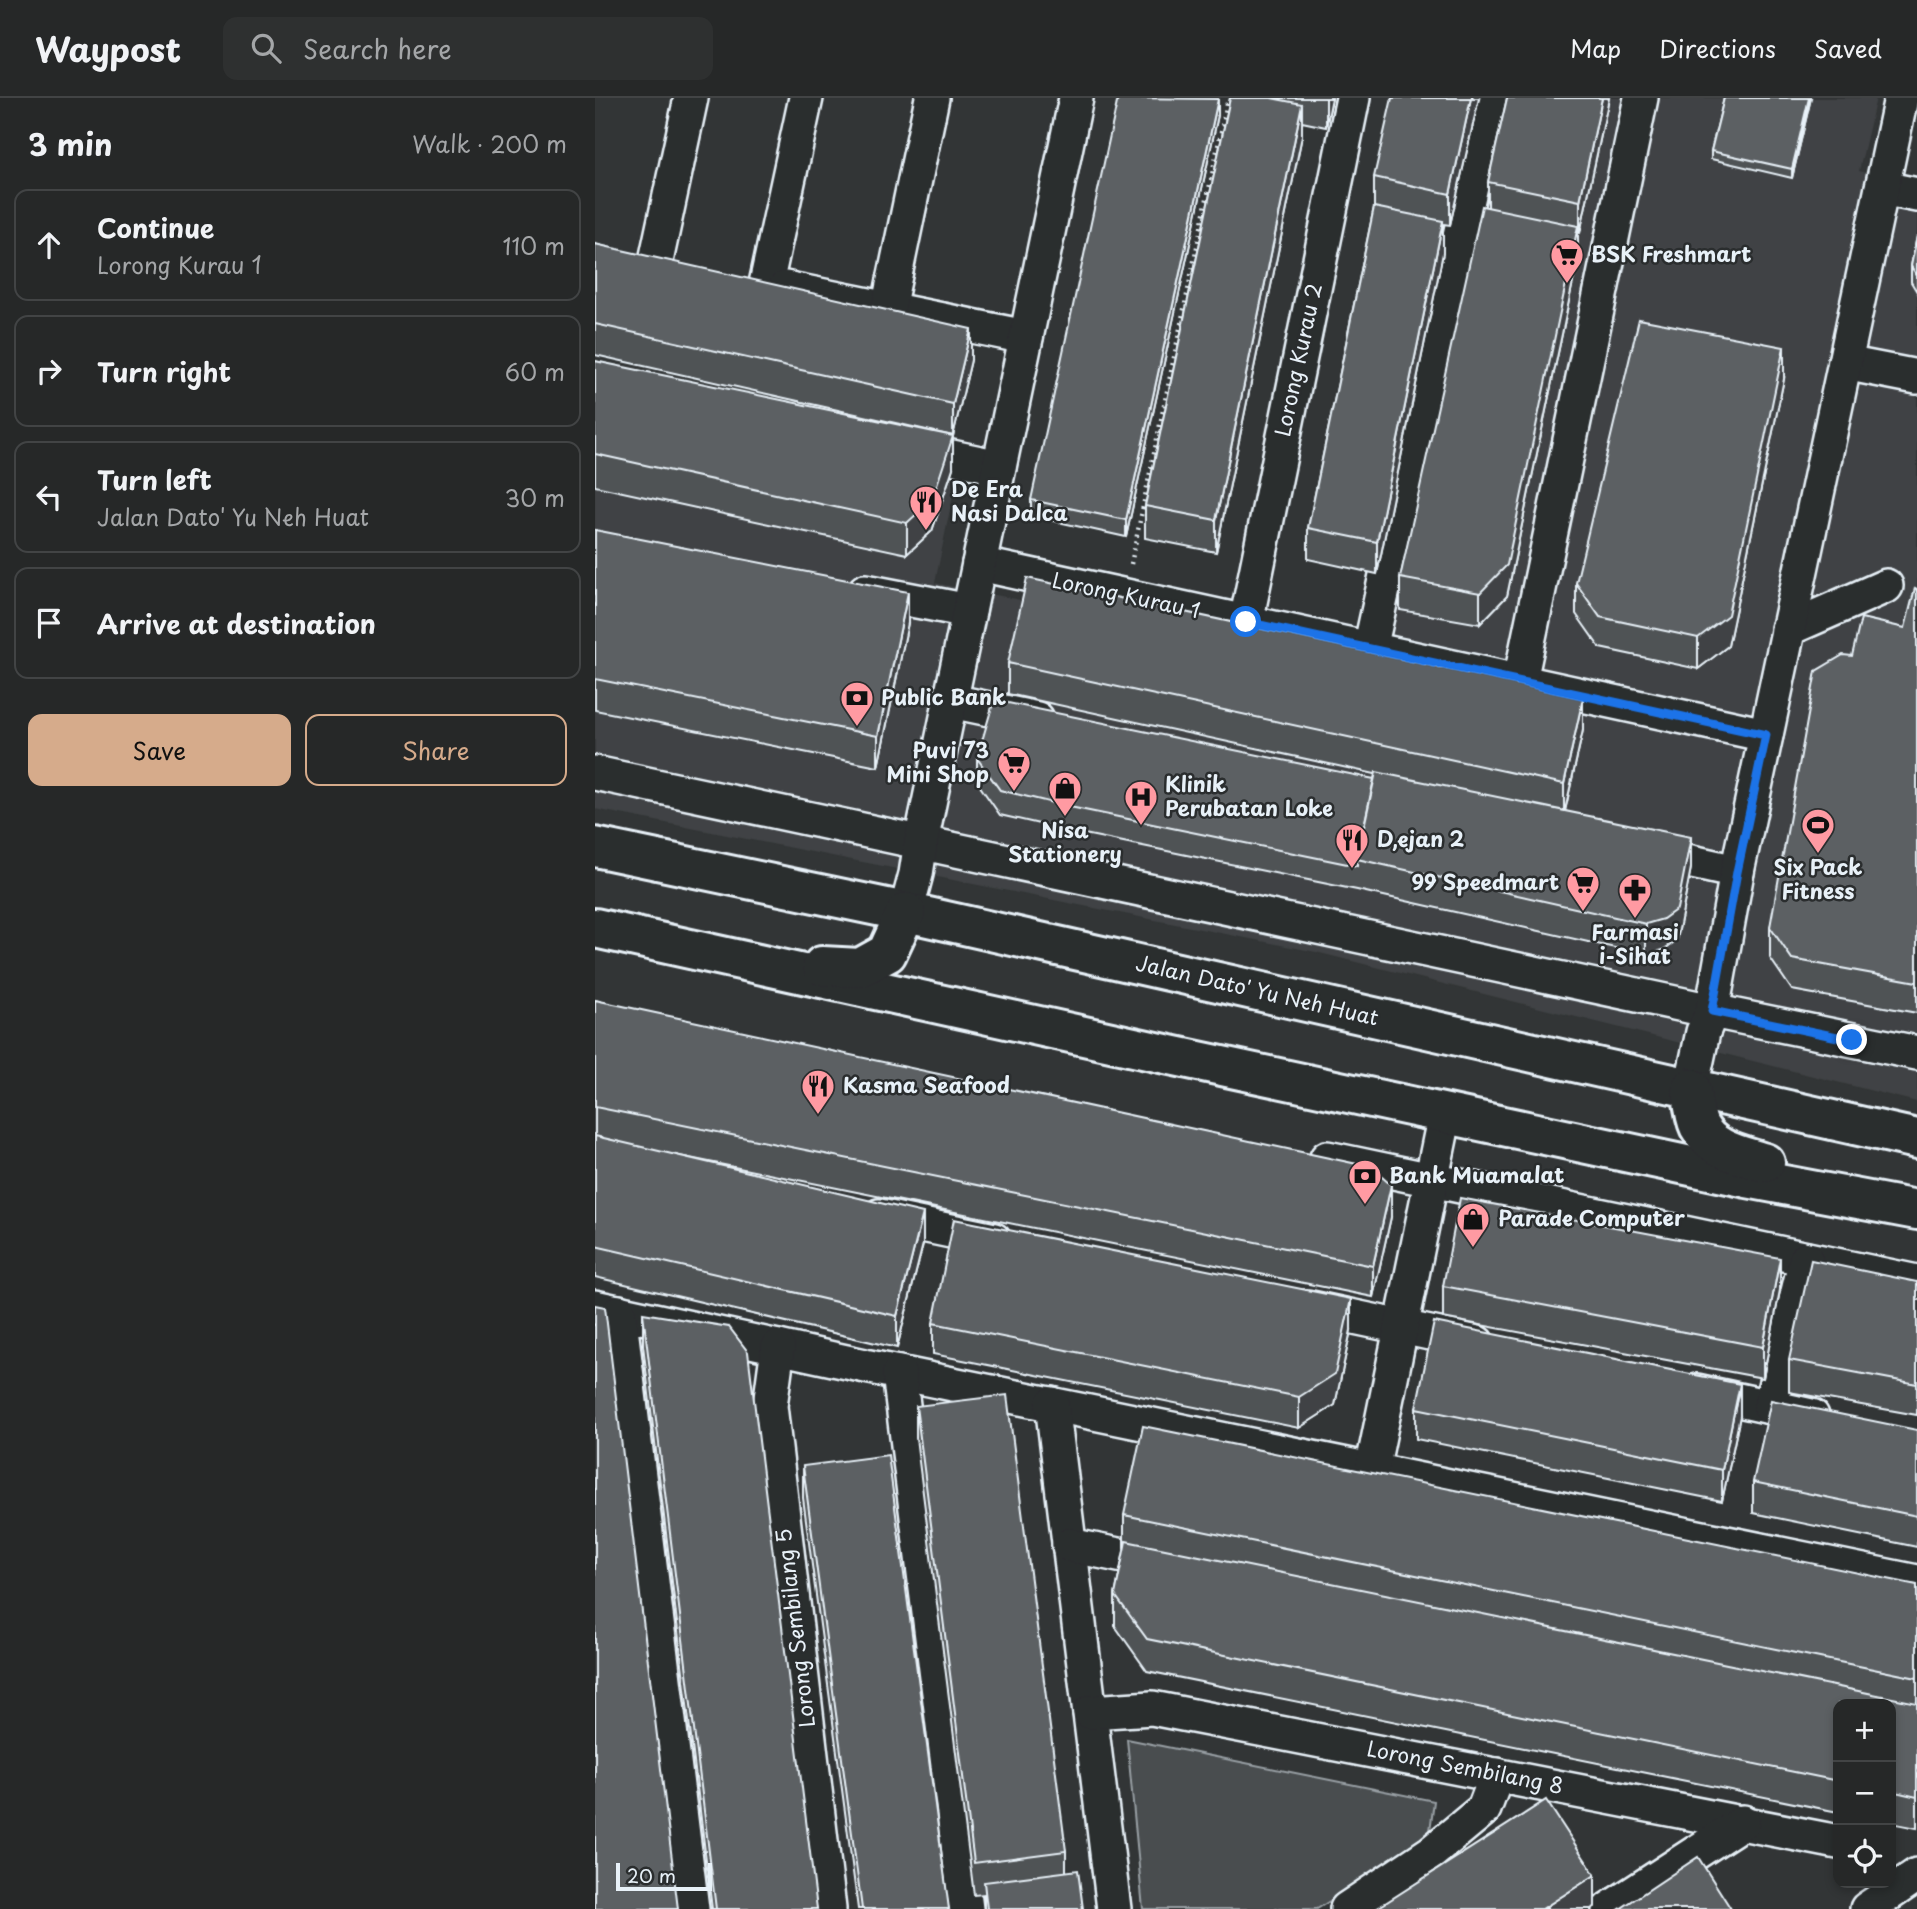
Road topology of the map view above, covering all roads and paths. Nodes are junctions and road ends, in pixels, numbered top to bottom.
1 (691, 98) edge
2 (806, 98) edge
3 (932, 98) edge
4 (1076, 98) edge
5 (1228, 98) edge
6 (1353, 98) edge
7 (1490, 98) edge
8 (1641, 98) edge
9 (1901, 98) edge
10 (1882, 188) junction
11 (1917, 195) edge
12 (656, 261) edge
13 (888, 309) junction
14 (1026, 337) junction
15 (1845, 363) junction
16 (1917, 377) edge
17 (878, 442) edge
18 (999, 467) junction
19 (979, 564) junction
20 (835, 586) edge
21 (1886, 586) dead end
22 (1125, 596) junction
23 (969, 611) junction
24 (1246, 622) junction
25 (1788, 629) junction
26 (1370, 649) junction
27 (1520, 681) junction
28 (951, 701) junction
29 (1073, 727) edge
30 (1766, 735) junction
31 (595, 773) edge
32 (921, 842) junction
33 (1615, 845) edge
34 (595, 848) edge
35 (1737, 872) junction
36 (906, 912) junction
37 (595, 928) edge
38 (762, 965) junction
39 (1712, 1011) junction
40 (1917, 1053) edge
41 (1691, 1088) junction
42 (1445, 1114) junction
43 (1917, 1139) edge
44 (1297, 1152) edge
45 (1432, 1180) junction
46 (1907, 1208) edge
47 (851, 1210) edge
48 (1026, 1246) edge
49 (1806, 1259) junction
50 (1917, 1282) edge
51 (1281, 1301) edge
52 (607, 1310) edge
53 (1401, 1327) junction
54 (778, 1347) junction
55 (1511, 1351) edge
56 (899, 1373) junction
57 (1661, 1383) edge
58 (1052, 1404) junction
59 (1770, 1407) junction
60 (1837, 1422) edge
61 (1372, 1470) junction
62 (1069, 1545) junction
63 (1191, 1570) edge
64 (1917, 1582) edge
65 (1090, 1712) junction
66 (1497, 1775) junction
67 (1743, 1822) junction
68 (1833, 1841) edge
69 (1906, 1873) edge
70 (692, 1909) edge
71 (829, 1909) edge
72 (966, 1909) edge
73 (1114, 1909) edge
74 (1347, 1909) edge
75 (1609, 1909) edge
76 (1867, 1909) edge

1 - 12 street
2 - 13 street
3 - 13 street
4 - 14 street
5 - 22 path
6 - 24 street, Lorong Kurau 2
7 - 26 street
8 - 27 street
9 - 10 street
10 - 11 street
10 - 15 street
13 - 14 street
14 - 18 street
15 - 16 street
15 - 25 street
17 - 18 street
18 - 19 street
19 - 22 street, Lorong Kurau 1
19 - 23 street
20 - 23 street
21 - 25 street
22 - 24 street, Lorong Kurau 1
23 - 28 street
24 - 26 street, Lorong Kurau 1
25 - 30 street
26 - 27 street, Lorong Kurau 1
27 - 30 street, Lorong Kurau 1
28 - 29 street
28 - 32 street
30 - 35 street
31 - 32 street
32 - 36 street
32 - 39 street
33 - 35 street
34 - 36 main road, Jalan Dato' Yu Neh Huat
35 - 39 street
36 - 38 main road
36 - 41 main road, Jalan Dato' Yu Neh Huat
37 - 38 main road
38 - 42 main road
39 - 40 street
39 - 41 street
41 - 43 main road, Jalan Dato' Yu Neh Huat
41 - 46 main road
42 - 45 street
42 - 46 main road
44 - 45 street
45 - 49 street
45 - 53 street
47 - 48 street
49 - 50 street
49 - 59 street
51 - 53 street
52 - 54 street
52 - 70 street
53 - 55 street
53 - 61 street
54 - 56 street
54 - 71 street, Lorong Sembilang 5
56 - 58 street
56 - 72 street
57 - 59 street
58 - 61 street
58 - 62 street
59 - 60 street
61 - 64 street
62 - 63 street
62 - 65 street
65 - 66 street, Lorong Sembilang 8
65 - 73 street
66 - 67 street, Lorong Sembilang 8
66 - 74 street
67 - 68 street, Lorong Sembilang 8
67 - 75 street
69 - 76 street

